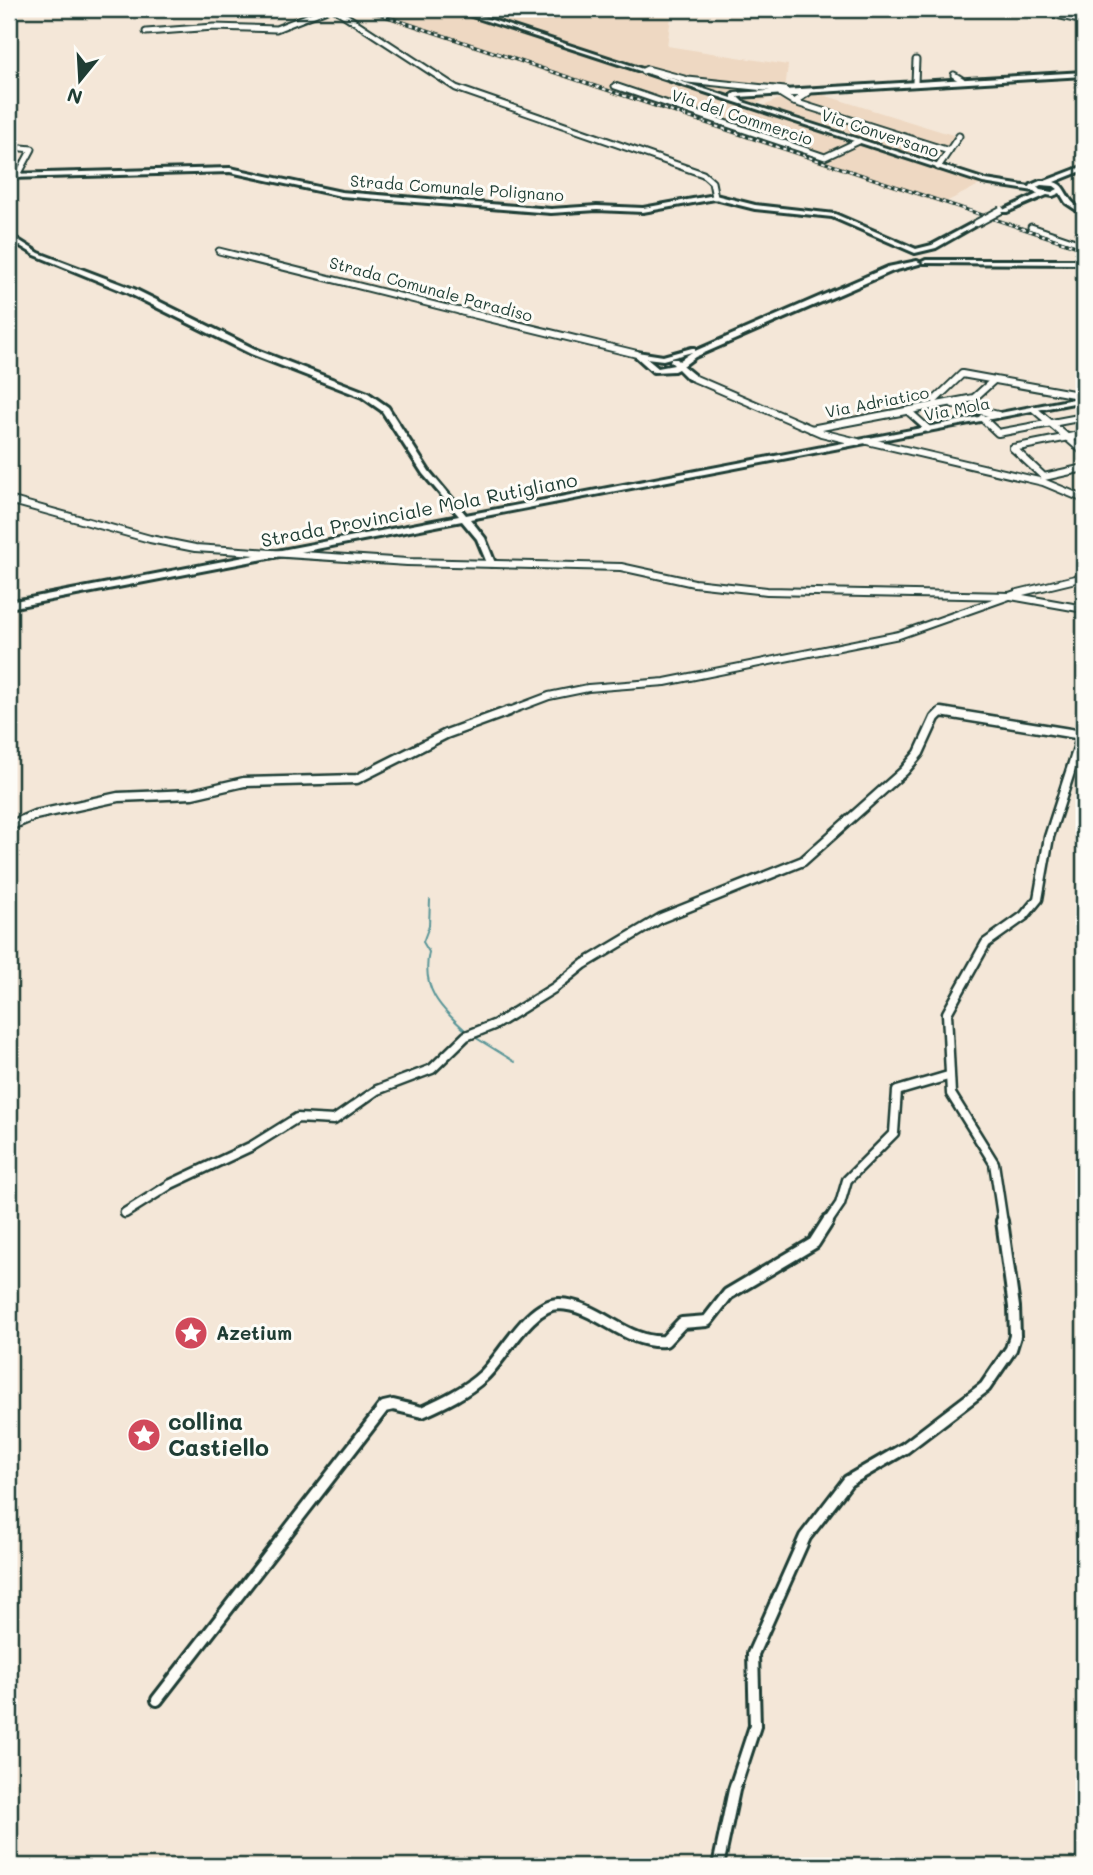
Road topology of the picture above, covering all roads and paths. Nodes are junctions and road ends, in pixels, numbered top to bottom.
1 (327, 9) edge
2 (335, 9) edge
3 (453, 9) edge
4 (1074, 9) edge
5 (1047, 13) dead end
6 (1084, 19) edge
7 (146, 32) dead end
8 (916, 60) dead end
9 (643, 71) junction
10 (1084, 74) edge
11 (954, 75) dead end
12 (962, 80) junction
13 (915, 82) junction
14 (615, 86) dead end
15 (785, 90) junction
16 (723, 93) junction
17 (735, 95) junction
18 (794, 102) junction
19 (743, 104) junction
20 (959, 136) dead end
21 (859, 141) junction
22 (22, 148) dead end
23 (949, 151) junction
24 (938, 167) junction
25 (1084, 170) edge
26 (18, 175) junction
27 (9, 176) edge
28 (1042, 183) junction
29 (1009, 185) junction
30 (1062, 189) junction
31 (1034, 190) junction
32 (1047, 194) junction
33 (715, 197) junction
34 (1068, 202) junction
35 (1003, 211) junction
36 (1084, 213) edge
37 (979, 223) junction
38 (1031, 227) dead end
39 (9, 236) edge
40 (897, 241) junction
41 (1084, 245) edge
42 (219, 251) dead end
43 (916, 251) junction
44 (937, 251) junction
45 (903, 256) junction
46 (926, 259) junction
47 (957, 260) junction
48 (1084, 262) edge
49 (636, 354) junction
50 (663, 358) junction
51 (650, 365) junction
52 (678, 365) junction
53 (665, 371) junction
54 (691, 377) junction
55 (994, 380) junction
56 (1084, 398) edge
57 (949, 403) junction
58 (1034, 409) junction
59 (908, 411) junction
60 (998, 415) junction
61 (1084, 416) edge
62 (982, 418) junction
63 (1050, 423) junction
64 (811, 429) junction
65 (928, 429) junction
66 (1084, 434) edge
67 (1067, 437) junction
68 (862, 441) junction
69 (835, 447) joint
70 (1084, 452) edge
71 (1084, 468) edge
72 (1084, 499) edge
73 (9, 500) edge
74 (464, 518) junction
75 (271, 555) junction
76 (491, 563) junction
77 (1084, 577) edge
78 (1010, 596) junction
79 (9, 605) edge
80 (1084, 608) edge
81 (1083, 732) edge
82 (9, 826) edge
83 (948, 1076) junction
84 (125, 1213) dead end
85 (157, 1700) dead end
86 (718, 1866) edge

1 - 7 street
2 - 33 street
3 - 9 street, Via Conversano
4 - 6 street
5 - 6 street
8 - 13 street
9 - 15 street
9 - 16 street, Via Conversano
10 - 12 street
11 - 12 street
12 - 13 street
13 - 15 street
14 - 21 street, Via del Commercio
15 - 16 street
15 - 17 street
16 - 17 street
16 - 19 street, Via Conversano
17 - 19 street
18 - 18 street
18 - 23 street
19 - 21 street, Via Conversano
20 - 23 street
21 - 24 street, Via Conversano
22 - 26 street
23 - 24 street
24 - 29 street, Via Conversano
25 - 28 street
25 - 30 street
26 - 27 street, Strada Comunale Polignano
26 - 33 street, Strada Comunale Polignano
28 - 29 street
28 - 30 street
28 - 31 street
29 - 31 street
30 - 32 street
30 - 34 street
31 - 32 street
31 - 35 street
32 - 34 street
32 - 35 street
33 - 40 street, Strada Comunale Polignano
34 - 36 street
35 - 37 street, bridge
37 - 43 street
37 - 44 street
38 - 41 street
39 - 74 street
40 - 43 street, Strada Comunale Polignano
40 - 45 street
42 - 49 street, Strada Comunale Paradiso
43 - 45 street
43 - 46 street, Strada Comunale Polignano
44 - 46 street
44 - 47 street
45 - 46 street
45 - 50 street
46 - 47 street
46 - 52 street
47 - 48 street
49 - 50 street, Strada Comunale Paradiso
49 - 51 street, Strada Comunale Paradiso
50 - 51 street
50 - 52 street
51 - 53 street, Strada Comunale Paradiso
52 - 53 street
52 - 54 street
53 - 54 street
54 - 64 street
55 - 56 street
55 - 57 street, Via Adriatico
55 - 57 street
56 - 58 street, Via Mola
57 - 59 street, Via Adriatico
57 - 60 street
58 - 60 street, Via Mola
58 - 63 street
59 - 64 street, Via Adriatico
59 - 65 street
60 - 62 street, Via Mola
61 - 63 street
62 - 63 street
62 - 65 street, Via Mola
63 - 67 street
64 - 68 street
65 - 68 street, Via Mola
66 - 67 street
67 - 70 street
67 - 71 street
68 - 69 street, Via Mola
68 - 72 street
69 - 74 street, Strada Provinciale Mola Rutigliano
73 - 75 street
74 - 75 street, Strada Provinciale Mola Rutigliano
74 - 76 street
75 - 76 street
75 - 79 street, Strada Provinciale Mola Rutigliano
76 - 78 street
77 - 78 street
78 - 80 street
78 - 82 street
81 - 83 street
81 - 84 street
83 - 85 street
83 - 86 street

